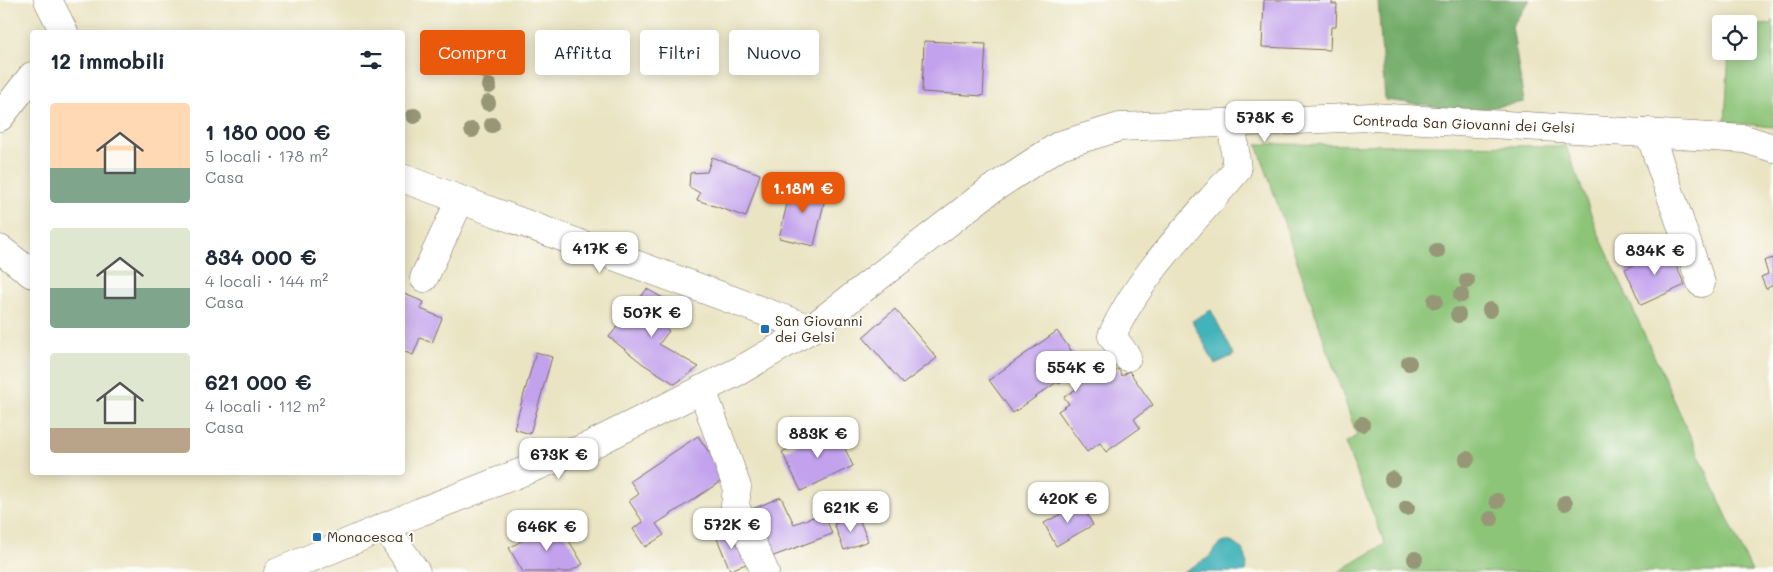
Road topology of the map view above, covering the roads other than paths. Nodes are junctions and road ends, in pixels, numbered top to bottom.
1 (48, 0) edge
2 (63, 30) edge
3 (30, 79) edge
4 (0, 117) edge
5 (1232, 123) junction
6 (1649, 132) junction
7 (1773, 148) edge
8 (405, 179) edge
9 (460, 200) junction
10 (0, 249) edge
11 (30, 272) edge
12 (424, 278) dead end
13 (1701, 283) dead end
14 (811, 328) junction
15 (1128, 357) dead end
16 (702, 389) junction
17 (385, 527) junction
18 (278, 572) edge
19 (416, 572) edge
20 (765, 572) edge

1 - 2 street
3 - 4 street
5 - 6 street, Contrada San Giovanni dei Gelsi
5 - 14 street, Contrada San Giovanni dei Gelsi
5 - 15 street
6 - 7 street, Contrada San Giovanni dei Gelsi
6 - 13 street
8 - 9 street
9 - 12 street
9 - 14 street
10 - 11 street
14 - 16 street, Contrada San Giovanni dei Gelsi
16 - 17 street, Contrada San Giovanni dei Gelsi
16 - 20 street
17 - 18 street, Contrada San Giovanni dei Gelsi
17 - 19 street

